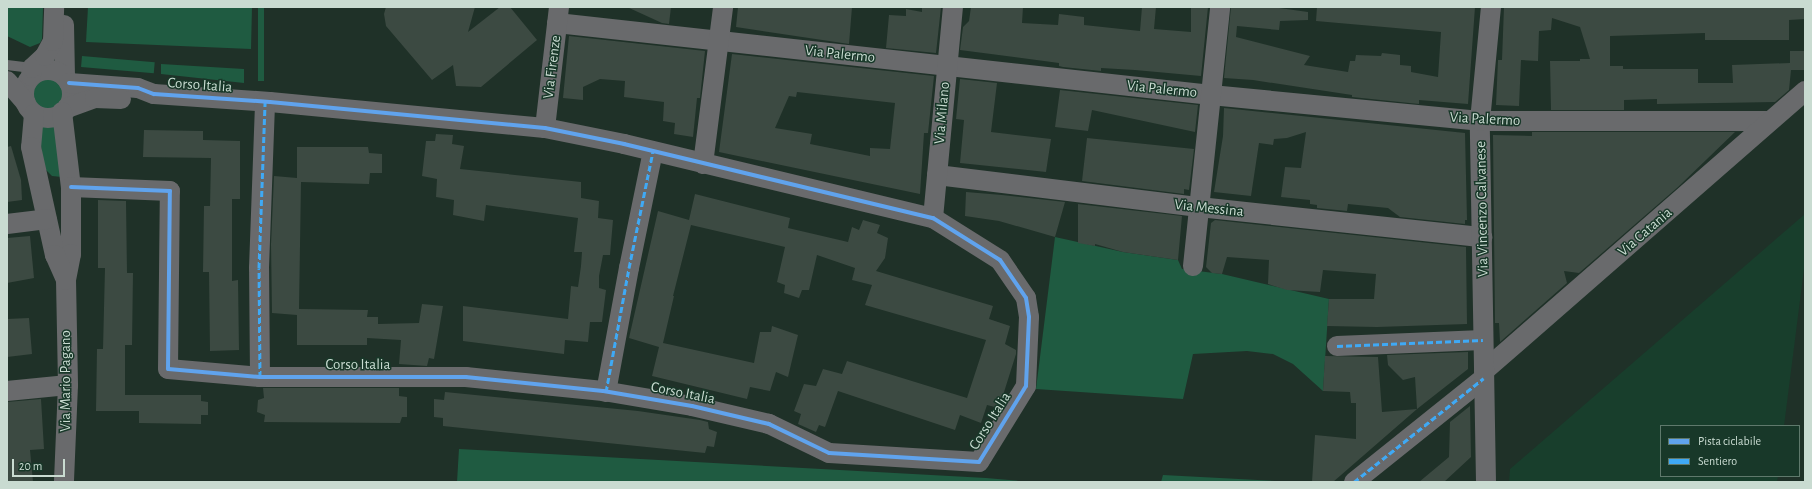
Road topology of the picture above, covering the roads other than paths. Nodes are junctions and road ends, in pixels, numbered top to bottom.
1 (54, 7) edge
2 (64, 7) edge
3 (723, 7) edge
4 (953, 7) edge
5 (1220, 7) edge
6 (1491, 7) edge
7 (558, 15) edge
8 (718, 40) junction
9 (946, 64) junction
10 (7, 65) edge
11 (32, 72) junction
12 (67, 80) junction
13 (7, 81) edge
14 (1805, 91) edge
15 (154, 94) junction
16 (1211, 94) junction
17 (264, 102) junction
18 (30, 108) junction
19 (65, 110) junction
20 (1480, 121) junction
21 (1770, 121) junction
22 (545, 128) junction
23 (653, 151) junction
24 (704, 164) junction
25 (937, 175) junction
26 (71, 188) junction
27 (1199, 207) junction
28 (933, 218) junction
29 (47, 219) junction
30 (7, 224) edge
31 (1482, 237) junction
32 (1193, 266) dead end
33 (66, 280) junction
34 (1483, 340) junction
35 (1337, 346) dead end
36 (1484, 375) junction
37 (260, 377) junction
38 (68, 385) junction
39 (7, 391) edge
40 (606, 392) junction
41 (64, 482) edge
42 (1354, 482) edge
43 (1486, 482) edge

1 - 11 street
2 - 12 street, Via Mario Pagano
3 - 8 street
4 - 9 street, Via Milano
5 - 16 street
6 - 20 street, Via Vincenzo Calvanese
7 - 8 street, Via Palermo
7 - 22 street, Via Firenze
8 - 9 street, Via Palermo
8 - 24 street
9 - 16 street, Via Palermo
9 - 25 street, Via Milano
10 - 11 lane
11 - 12 street
11 - 18 street, Via Mario Pagano
12 - 15 street, Corso Italia
12 - 19 street, Via Mario Pagano
13 - 18 street
14 - 21 street, Via Catania
15 - 17 street, Corso Italia
15 - 19 street, Corso Italia
16 - 20 street, Via Palermo
16 - 27 street
17 - 22 street, Corso Italia
17 - 37 street
18 - 19 street
18 - 29 street, Via Mario Pagano
19 - 26 street, Via Mario Pagano
20 - 21 street, Via Palermo
20 - 31 street, Via Vincenzo Calvanese
21 - 36 street, Via Catania
22 - 23 street, Corso Italia
23 - 24 street, Corso Italia
23 - 40 street
24 - 28 street, Corso Italia
25 - 27 street, Via Messina
25 - 28 street, Via Milano
26 - 33 street, Via Mario Pagano
26 - 37 street, Corso Italia
27 - 31 street, Via Messina
27 - 32 street
28 - 40 street, Corso Italia
29 - 30 street
29 - 33 street, Via Mario Pagano
31 - 34 street, Via Vincenzo Calvanese
33 - 38 street, Via Mario Pagano
34 - 35 street
34 - 36 street, Via Vincenzo Calvanese
36 - 42 street
36 - 43 street, Via Vincenzo Calvanese
37 - 40 street, Corso Italia
38 - 39 street
38 - 41 street, Via Mario Pagano

